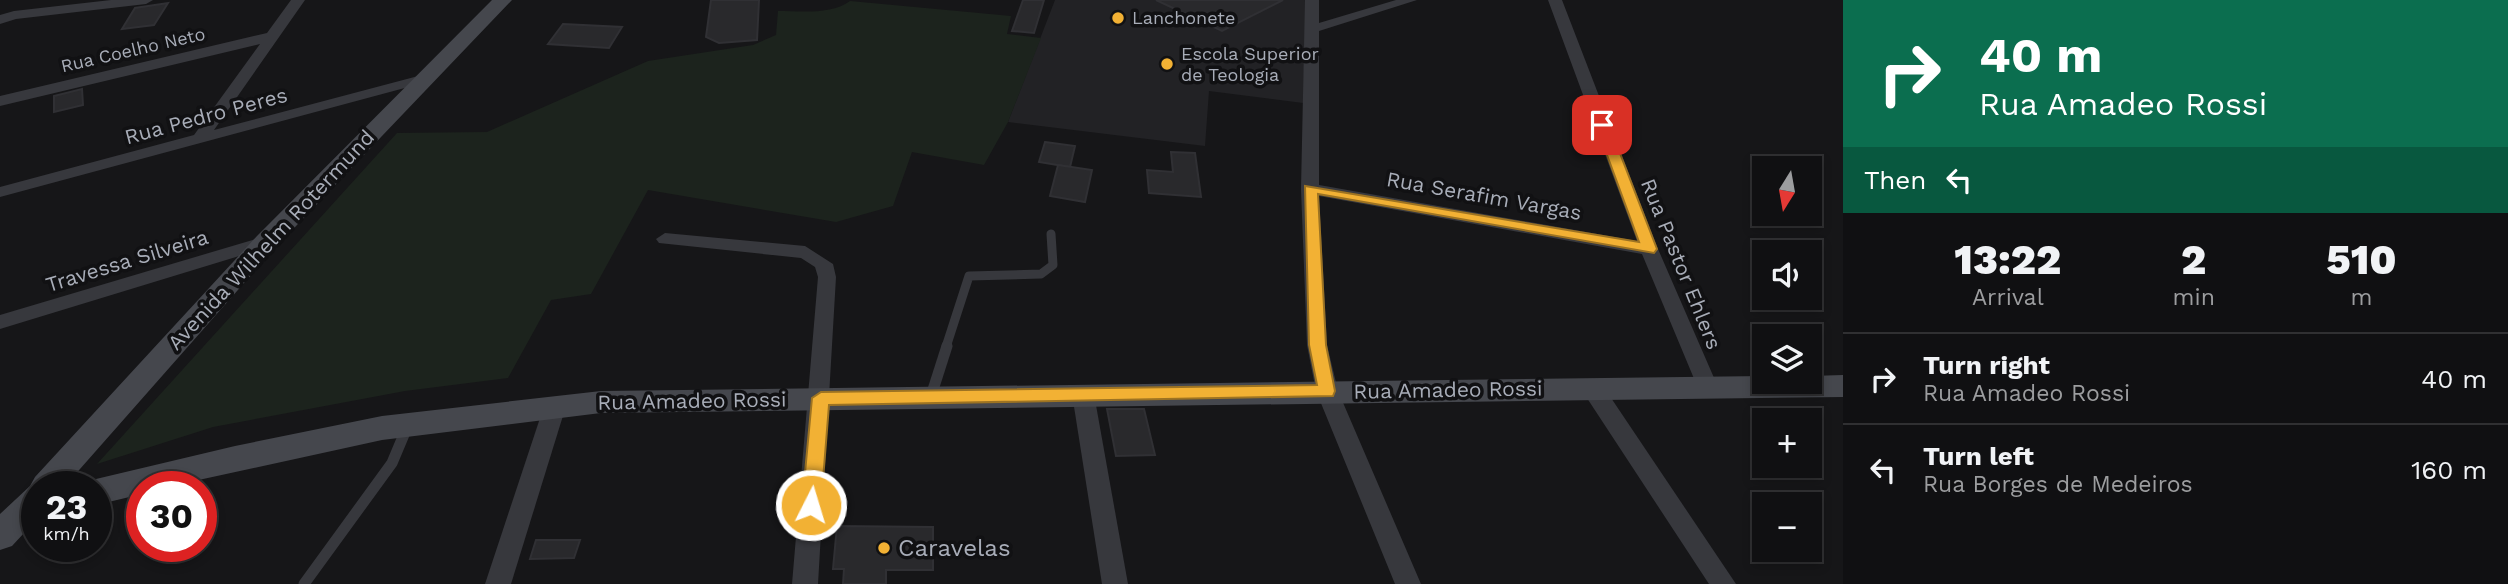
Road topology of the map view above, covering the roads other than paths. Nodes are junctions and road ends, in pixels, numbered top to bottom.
1 (41, 0) edge
2 (146, 0) edge
3 (298, 0) edge
4 (503, 0) edge
5 (1312, 0) edge
6 (1410, 0) edge
7 (1555, 0) edge
8 (7, 17) edge
9 (1312, 29) junction
10 (274, 36) junction
11 (422, 79) junction
12 (0, 101) edge
13 (199, 140) junction
14 (1310, 189) junction
15 (0, 192) edge
16 (1051, 234) dead end
17 (665, 239) dead end
18 (266, 242) junction
19 (1649, 249) junction
20 (0, 322) edge
21 (1843, 386) edge
22 (1707, 387) junction
23 (1593, 388) junction
24 (1327, 391) junction
25 (1083, 394) junction
26 (821, 398) junction
27 (930, 398) junction
28 (555, 406) junction
29 (408, 425) junction
30 (59, 471) edge
31 (112, 488) edge
32 (21, 513) edge
33 (0, 536) edge
34 (304, 584) edge
35 (498, 584) edge
36 (805, 584) edge
37 (1115, 584) edge
38 (1408, 584) edge
39 (1723, 584) edge

1 - 8 street
2 - 8 street
3 - 10 street
4 - 11 street, Avenida Wilhelm Rotermund
5 - 9 street
6 - 9 street
7 - 19 street, Rua Pastor Ehlers
9 - 14 street
10 - 12 street, Rua Coelho Neto
10 - 13 street
11 - 13 street, Rua Pedro Peres
11 - 18 street, Avenida Wilhelm Rotermund
13 - 15 street, Rua Pedro Peres
14 - 19 street, Rua Serafim Vargas
14 - 24 street
16 - 27 lane
17 - 26 street
18 - 20 street, Travessa Silveira
18 - 30 street, Avenida Wilhelm Rotermund
19 - 22 street, Rua Pastor Ehlers
21 - 22 street, Rua Amadeo Rossi
22 - 23 street, Rua Amadeo Rossi
23 - 24 street, Rua Amadeo Rossi
23 - 39 street
24 - 25 street, Rua Amadeo Rossi
24 - 38 street
25 - 27 street, Rua Amadeo Rossi
25 - 37 street
26 - 27 street, Rua Amadeo Rossi
26 - 28 street, Rua Amadeo Rossi
26 - 36 street
28 - 29 street, Rua Amadeo Rossi
28 - 35 street
29 - 31 street, Rua Amadeo Rossi
29 - 34 lane
32 - 33 street, Avenida Wilhelm Rotermund

